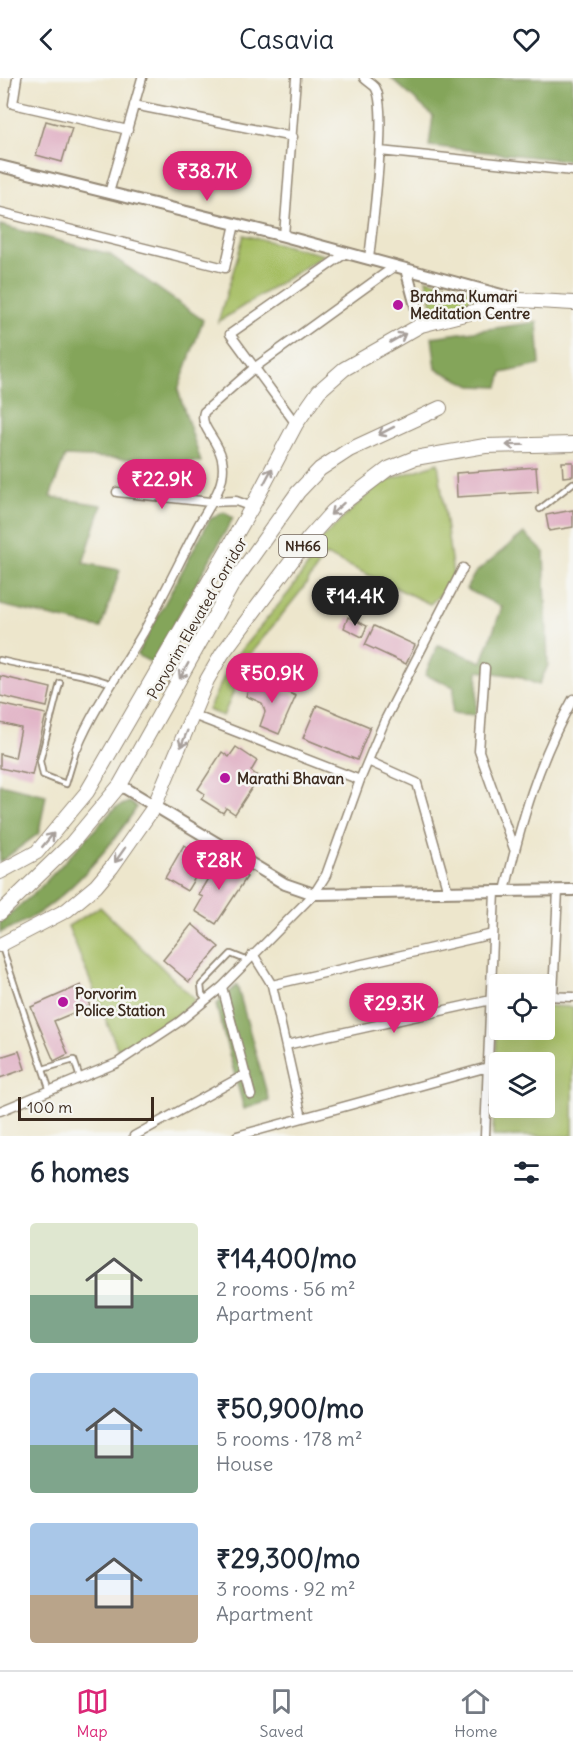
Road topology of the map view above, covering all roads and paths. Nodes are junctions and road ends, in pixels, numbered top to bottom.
1 (17, 78) edge
2 (142, 78) edge
3 (296, 78) edge
4 (364, 78) edge
5 (135, 105) junction
6 (128, 130) junction
7 (293, 137) junction
8 (380, 151) junction
9 (0, 165) edge
10 (573, 171) edge
11 (109, 193) junction
12 (0, 212) edge
13 (235, 224) junction
14 (284, 236) junction
15 (346, 253) junction
16 (369, 259) junction
17 (395, 266) junction
18 (406, 269) junction
19 (520, 300) junction
20 (573, 303) edge
21 (420, 325) junction
22 (254, 368) junction
23 (440, 408) dead end
24 (296, 424) junction
25 (573, 444) edge
26 (573, 483) edge
27 (117, 492) dead end
28 (210, 502) junction
29 (252, 507) junction
30 (540, 509) dead end
31 (463, 568) dead end
32 (0, 660) edge
33 (485, 668) dead end
34 (60, 683) dead end
35 (112, 684) junction
36 (573, 699) edge
37 (193, 715) junction
38 (77, 748) joint
39 (368, 761) junction
40 (360, 780) junction
41 (120, 785) junction
42 (154, 807) junction
43 (515, 850) junction
44 (0, 872) edge
45 (32, 883) junction
46 (558, 890) junction
47 (573, 890) edge
48 (500, 891) junction
49 (448, 892) junction
50 (314, 894) junction
51 (0, 898) edge
52 (0, 913) edge
53 (493, 934) junction
54 (1, 945) edge
55 (250, 957) junction
56 (494, 974) edge
57 (551, 974) edge
58 (272, 985) junction
59 (222, 987) junction
60 (555, 996) edge
61 (573, 997) edge
62 (206, 999) junction
63 (489, 999) edge
64 (491, 1040) edge
65 (286, 1045) junction
66 (488, 1067) junction
67 (43, 1069) junction
68 (246, 1074) junction
69 (80, 1078) junction
70 (50, 1091) junction
71 (251, 1095) dead end
72 (0, 1110) edge
73 (302, 1118) junction
74 (134, 1136) edge
75 (237, 1136) edge
76 (486, 1136) edge

1 - 6 street
2 - 5 street
3 - 7 street
4 - 8 street
5 - 6 street
5 - 7 street
6 - 11 street
7 - 14 street
8 - 10 street
8 - 16 street
9 - 11 street
11 - 13 street
12 - 13 street
13 - 14 street
14 - 15 street
15 - 16 street
15 - 22 street
16 - 17 street
17 - 18 street
17 - 22 street
18 - 19 street
18 - 21 street
19 - 20 main road
19 - 21 main road
24 -> 21 main road
22 - 24 street
22 - 28 street
23 -> 41 main road, Porvorim Elevated Corridor
29 -> 24 main road
25 -> 37 main road, NH66
26 - 30 lane
27 - 28 street
28 - 29 street
28 - 35 street
44 -> 29 main road
31 - 39 street
32 - 35 lane
33 - 43 street
34 - 38 lane
35 - 38 street
36 - 43 street
37 - 40 street
37 -> 42 main road, NH66
39 - 40 street
39 - 49 street
40 - 50 street
41 - 42 street
41 - 45 main road, Porvorim Elevated Corridor
42 - 50 street
42 -> 54 main road
43 - 48 street
45 - 51 main road
45 - 52 main road, Porvorim Elevated Corridor
46 - 47 street
46 - 48 street
46 - 57 street
48 - 49 street
48 - 53 street
49 - 50 street
50 - 55 street
53 - 56 street
53 - 58 street
54 - 67 lane
55 - 58 street
55 - 59 street
55 - 62 lane
58 - 65 street
59 - 62 street
59 - 68 street
60 - 61 street
62 - 69 street
63 - 65 street
64 - 66 street
65 - 73 street
66 - 73 street
66 - 76 street
67 - 69 lane
67 - 70 lane
68 - 71 street
68 - 74 street
69 - 70 street
70 - 72 street
73 - 75 street

